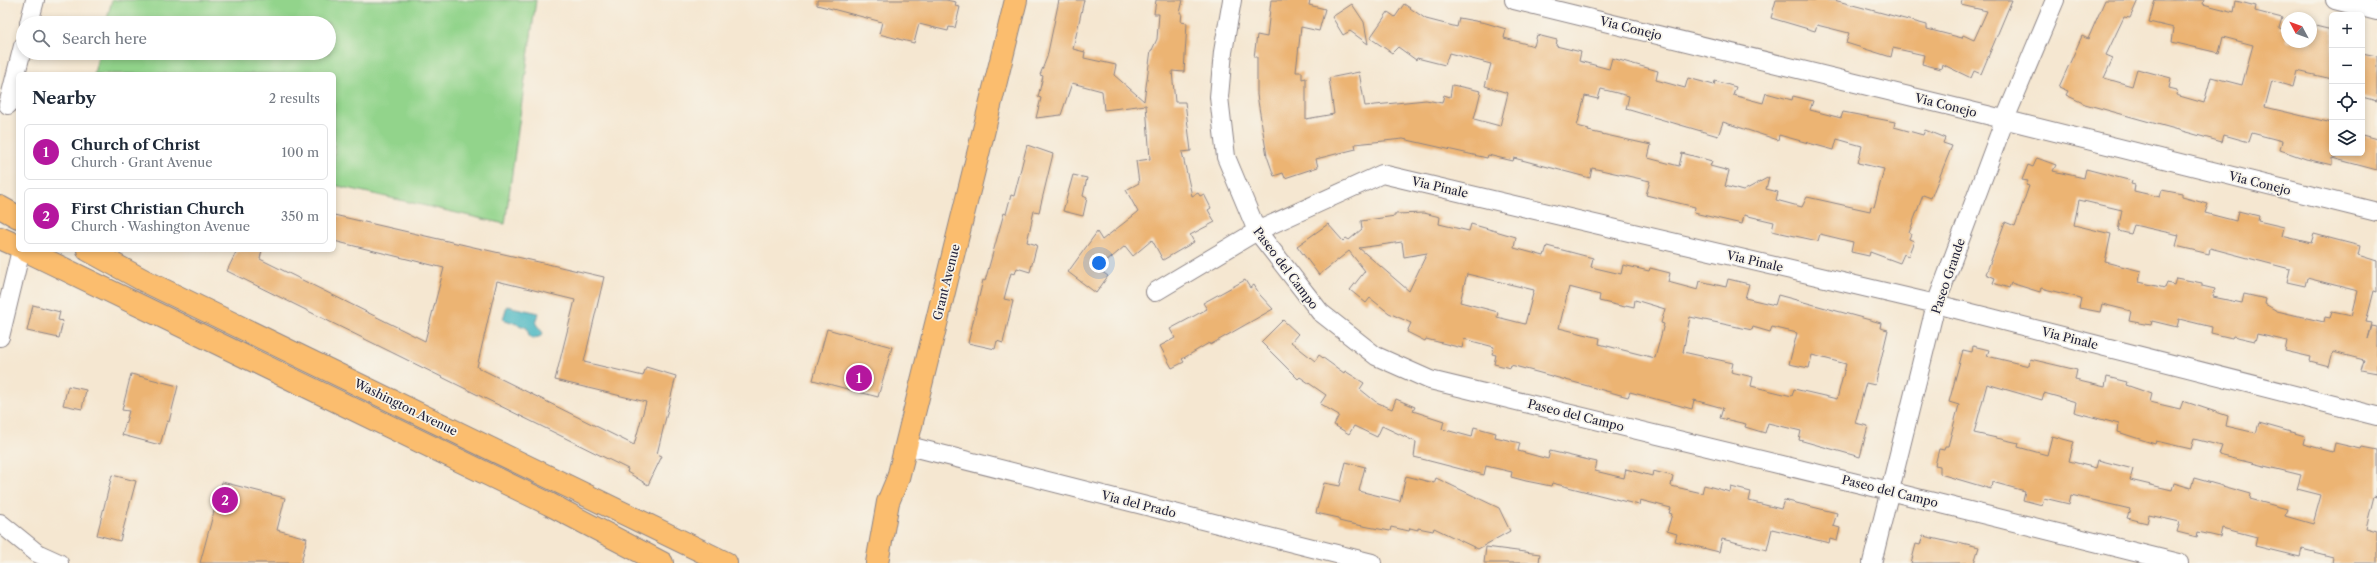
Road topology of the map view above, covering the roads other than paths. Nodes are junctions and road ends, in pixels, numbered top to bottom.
1 (35, 0) edge
2 (1016, 0) edge
3 (1232, 0) edge
4 (1514, 0) edge
5 (2055, 0) edge
6 (2335, 0) edge
7 (2377, 11) edge
8 (31, 16) edge
9 (20, 60) edge
10 (17, 72) edge
11 (16, 76) edge
12 (9, 107) edge
13 (2005, 119) junction
14 (0, 207) edge
15 (2377, 212) edge
16 (16, 216) edge
17 (1257, 232) junction
18 (0, 238) edge
19 (16, 245) edge
20 (21, 252) edge
21 (29, 252) edge
22 (92, 252) edge
23 (1155, 292) dead end
24 (1936, 304) junction
25 (0, 338) edge
26 (2377, 416) edge
27 (905, 445) junction
28 (1890, 491) junction
29 (0, 523) edge
30 (881, 537) junction
31 (59, 563) edge
32 (662, 563) edge
33 (726, 563) edge
34 (862, 563) edge
35 (877, 563) edge
36 (1372, 563) edge
37 (1872, 563) edge
38 (2179, 563) edge

1 - 8 street
2 - 27 main road, Grant Avenue
3 - 17 street, Paseo del Campo
4 - 13 street, Via Conejo
5 - 13 street, Paseo Grande
6 - 7 street
9 - 10 street
11 - 12 street
13 - 15 street, Via Conejo
13 - 24 street, Paseo Grande
14 - 16 main road
17 - 23 street, Via Pinale
17 - 24 street, Via Pinale
17 - 28 street, Paseo del Campo
18 - 19 main road
20 - 25 street
21 - 32 main road
22 - 33 main road, Washington Avenue
24 - 26 street, Via Pinale
24 - 28 street, Paseo Grande
27 - 30 main road, Grant Avenue
27 - 36 street, Via del Prado
28 - 37 street, Paseo Grande
28 - 38 street, Paseo del Campo
29 - 31 street
30 - 34 main road
30 - 35 main road, Grant Avenue

